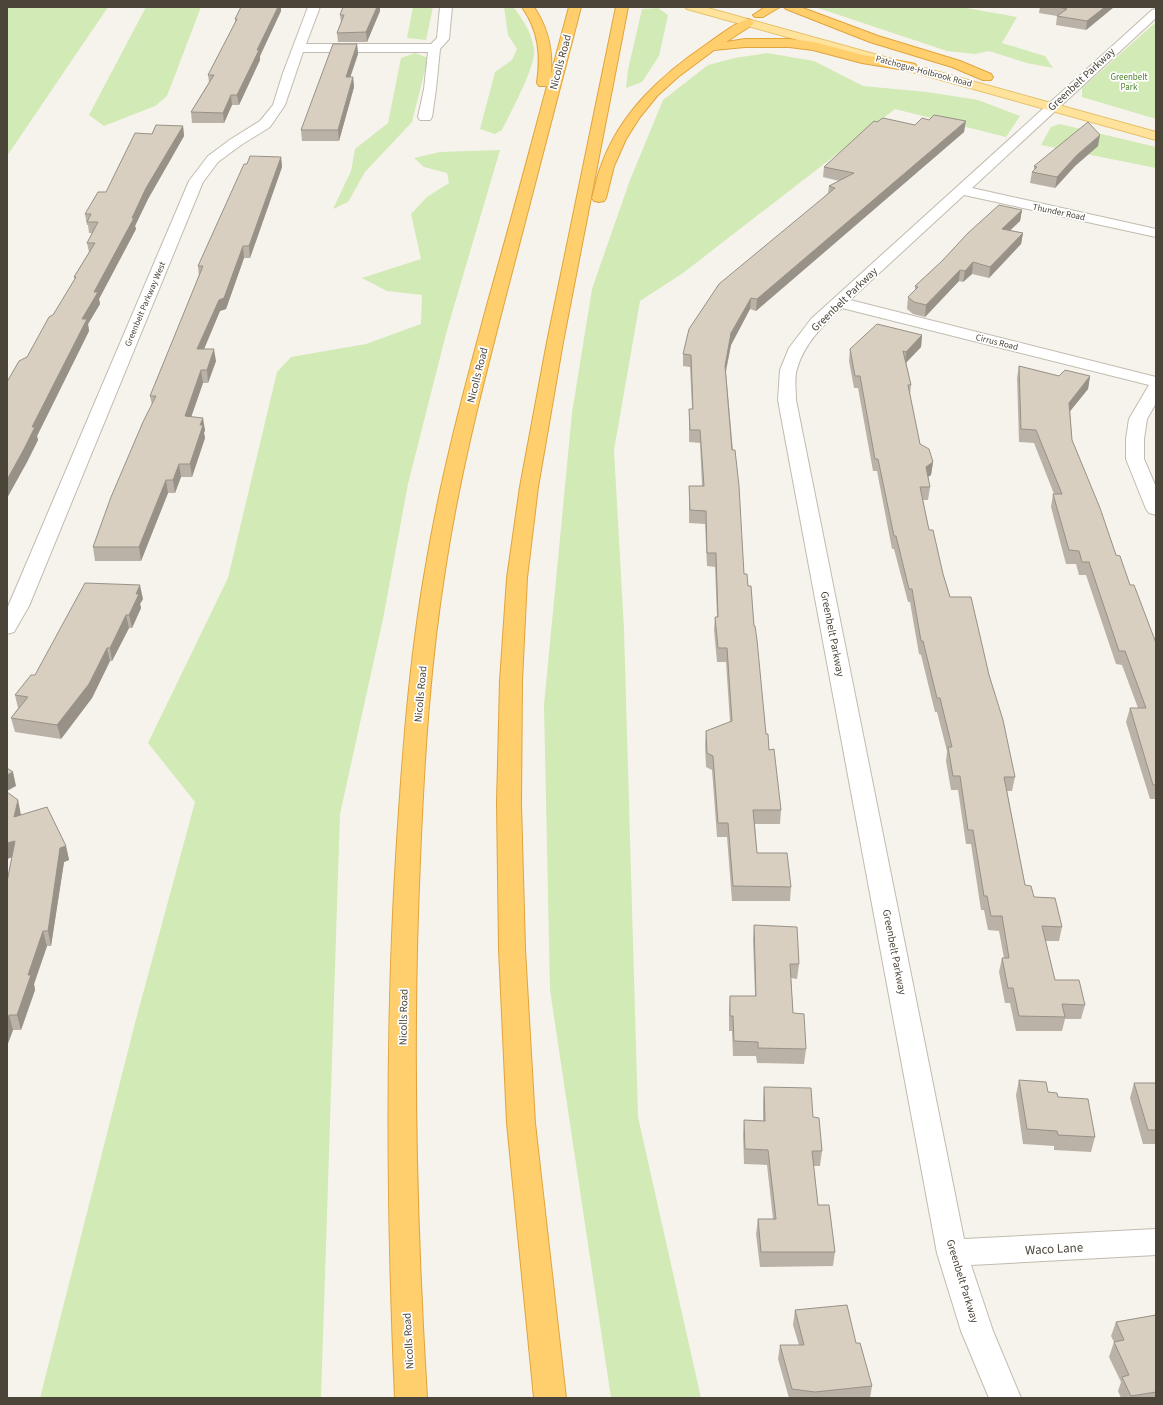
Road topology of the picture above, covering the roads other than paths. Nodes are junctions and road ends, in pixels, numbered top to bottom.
1 (314, 7) edge
2 (446, 7) edge
3 (528, 7) edge
4 (574, 7) edge
5 (622, 7) edge
6 (691, 7) edge
7 (729, 7) edge
8 (774, 7) edge
9 (790, 7) edge
10 (1156, 12) edge
11 (759, 15) junction
12 (748, 23) junction
13 (298, 48) junction
14 (434, 48) junction
15 (709, 49) junction
16 (911, 67) junction
17 (987, 77) junction
18 (1057, 102) junction
19 (546, 112) junction
20 (425, 116) dead end
21 (1156, 123) edge
22 (1156, 136) edge
23 (961, 190) junction
24 (596, 213) dead end
25 (589, 233) dead end
26 (1156, 233) edge
27 (571, 269) junction
28 (838, 302) junction
29 (1156, 382) edge
30 (1156, 388) edge
31 (1156, 509) edge
32 (7, 628) edge
33 (1156, 1242) edge
34 (952, 1253) junction
35 (411, 1398) edge
36 (550, 1398) edge
37 (1005, 1398) edge

1 - 13 street, Greenbelt Parkway West
2 - 14 street
3 - 19 highway
4 - 19 highway, Nicolls Road
5 - 27 highway
6 - 12 main road, Patchogue-Holbrook Road
7 - 11 main road, Patchogue-Holbrook Road
8 - 11 highway
9 - 17 highway
10 - 18 street, Greenbelt Parkway
11 - 12 main road
11 - 17 main road, Patchogue-Holbrook Road
12 - 15 highway
12 - 16 main road, Patchogue-Holbrook Road
13 - 14 street
13 - 32 street, Greenbelt Parkway West
14 - 20 street
15 - 16 highway
15 - 24 highway
16 - 18 main road, Patchogue-Holbrook Road
17 - 18 main road, Patchogue-Holbrook Road
18 - 21 main road, Patchogue-Holbrook Road
18 - 22 main road, Patchogue-Holbrook Road
18 - 23 street, Greenbelt Parkway
19 - 35 highway, Nicolls Road
23 - 26 street, Thunder Road
23 - 28 street, Greenbelt Parkway
25 - 27 highway
27 - 36 highway
28 - 29 street, Cirrus Road
28 - 34 street, Greenbelt Parkway
30 - 31 street
33 - 34 street, Waco Lane
34 - 37 street, Greenbelt Parkway

